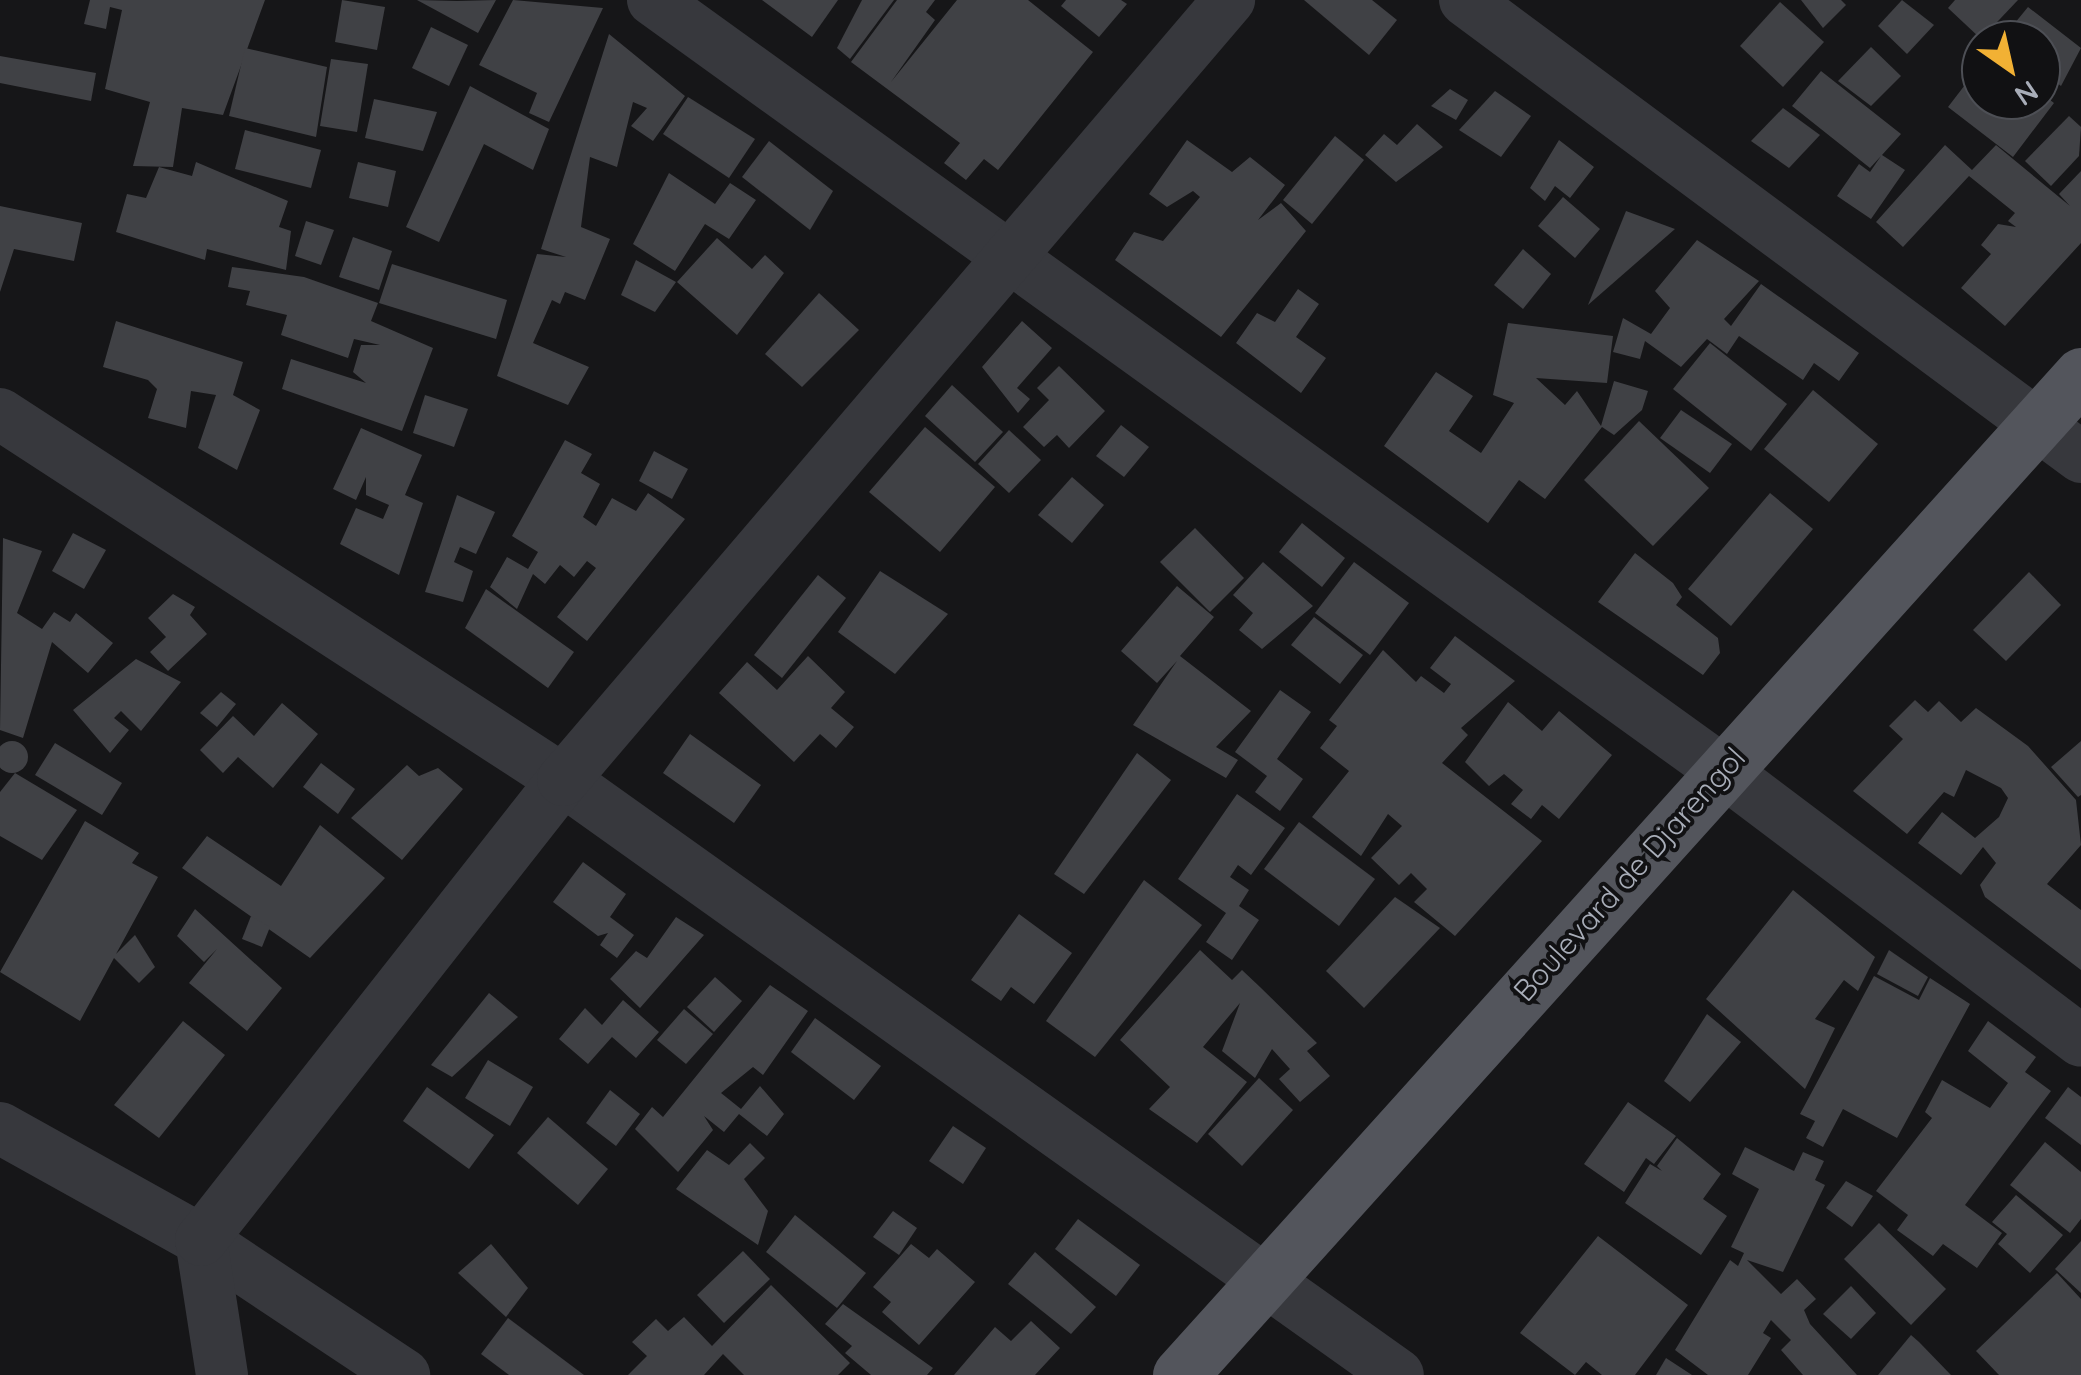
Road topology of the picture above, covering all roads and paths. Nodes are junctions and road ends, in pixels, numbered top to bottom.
1 (653, 0) edge
2 (1229, 0) edge
3 (1465, 0) edge
4 (1008, 263) junction
5 (2081, 376) edge
6 (0, 414) edge
7 (2036, 425) junction
8 (2081, 457) edge
9 (1723, 770) junction
10 (562, 780) junction
11 (2081, 1041) edge
12 (0, 1128) edge
13 (201, 1240) junction
14 (1263, 1279) junction
15 (222, 1375) edge
16 (404, 1375) edge
17 (1180, 1375) edge
18 (1398, 1375) edge

1 - 4 street
2 - 4 street
3 - 7 street
4 - 9 street
4 - 10 street
5 - 7 main road, Boulevard de Djarengol
6 - 10 street
7 - 8 street
7 - 9 main road, Boulevard de Djarengol
9 - 11 street
9 - 14 main road, Boulevard de Djarengol
10 - 13 street
10 - 14 street
12 - 13 street
13 - 15 street
13 - 16 street
14 - 17 main road, Boulevard de Djarengol
14 - 18 street

